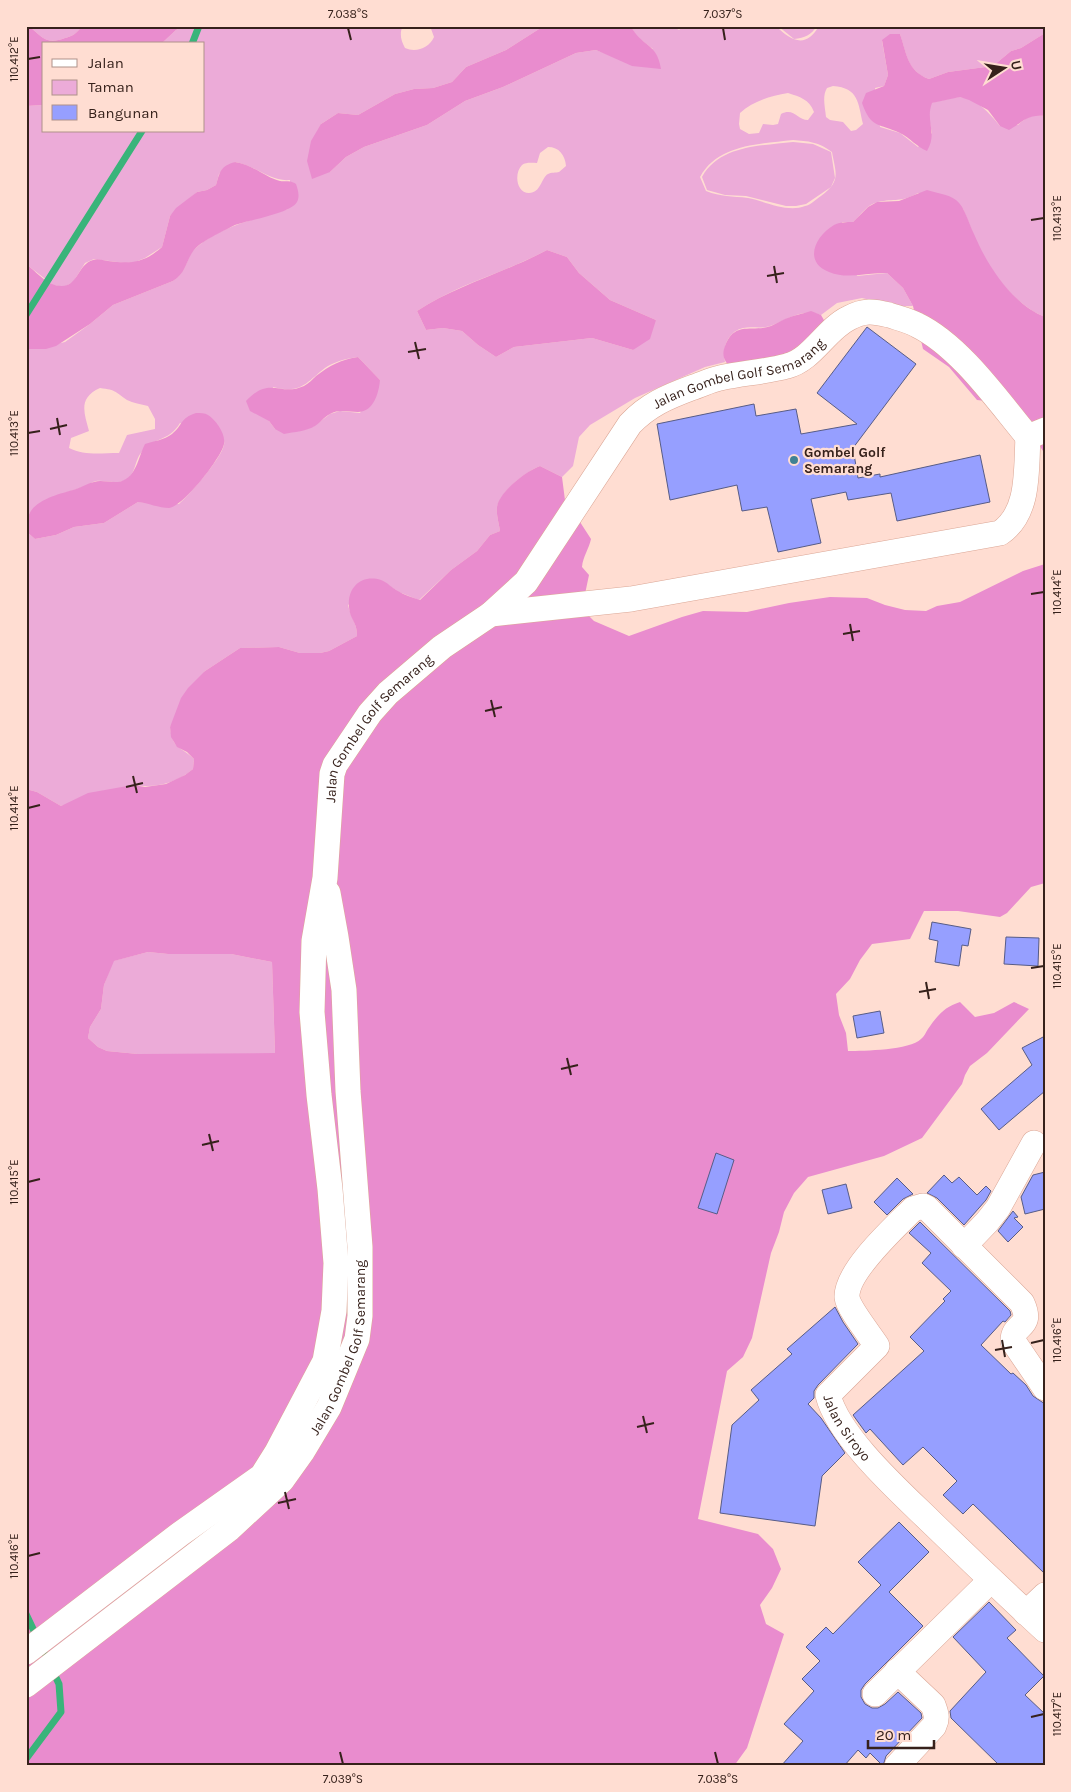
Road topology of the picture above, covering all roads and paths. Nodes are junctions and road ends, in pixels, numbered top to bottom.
1 (1037, 434) edge
2 (491, 614) junction
3 (325, 878) junction
4 (348, 1091) junction
5 (319, 1094) junction
6 (1034, 1143) dead end
7 (964, 1246) junction
8 (335, 1364) junction
9 (1045, 1388) edge
10 (991, 1580) junction
11 (1045, 1595) edge
12 (1026, 1613) junction
13 (1045, 1630) edge
14 (36, 1662) edge
15 (897, 1671) junction
16 (875, 1694) dead end
17 (897, 1766) edge

1 - 2 street, Jalan Gombel Golf Semarang
1 - 2 street, Jalan Gombel Golf Semarang
2 - 3 street, Jalan Gombel Golf Semarang
3 - 4 street, Jalan Gombel Golf Semarang
3 - 5 street, Jalan Gombel Golf Semarang
4 - 5 street
4 - 8 street, Jalan Gombel Golf Semarang
5 - 8 street, Jalan Gombel Golf Semarang
6 - 7 street
7 - 9 street
7 - 10 street, Jalan Siroyo
8 - 14 street, Jalan Gombel Golf Semarang
10 - 12 street, Jalan Siroyo
10 - 15 street
11 - 12 street
12 - 13 street, Jalan Siroyo
15 - 16 street
15 - 17 street

